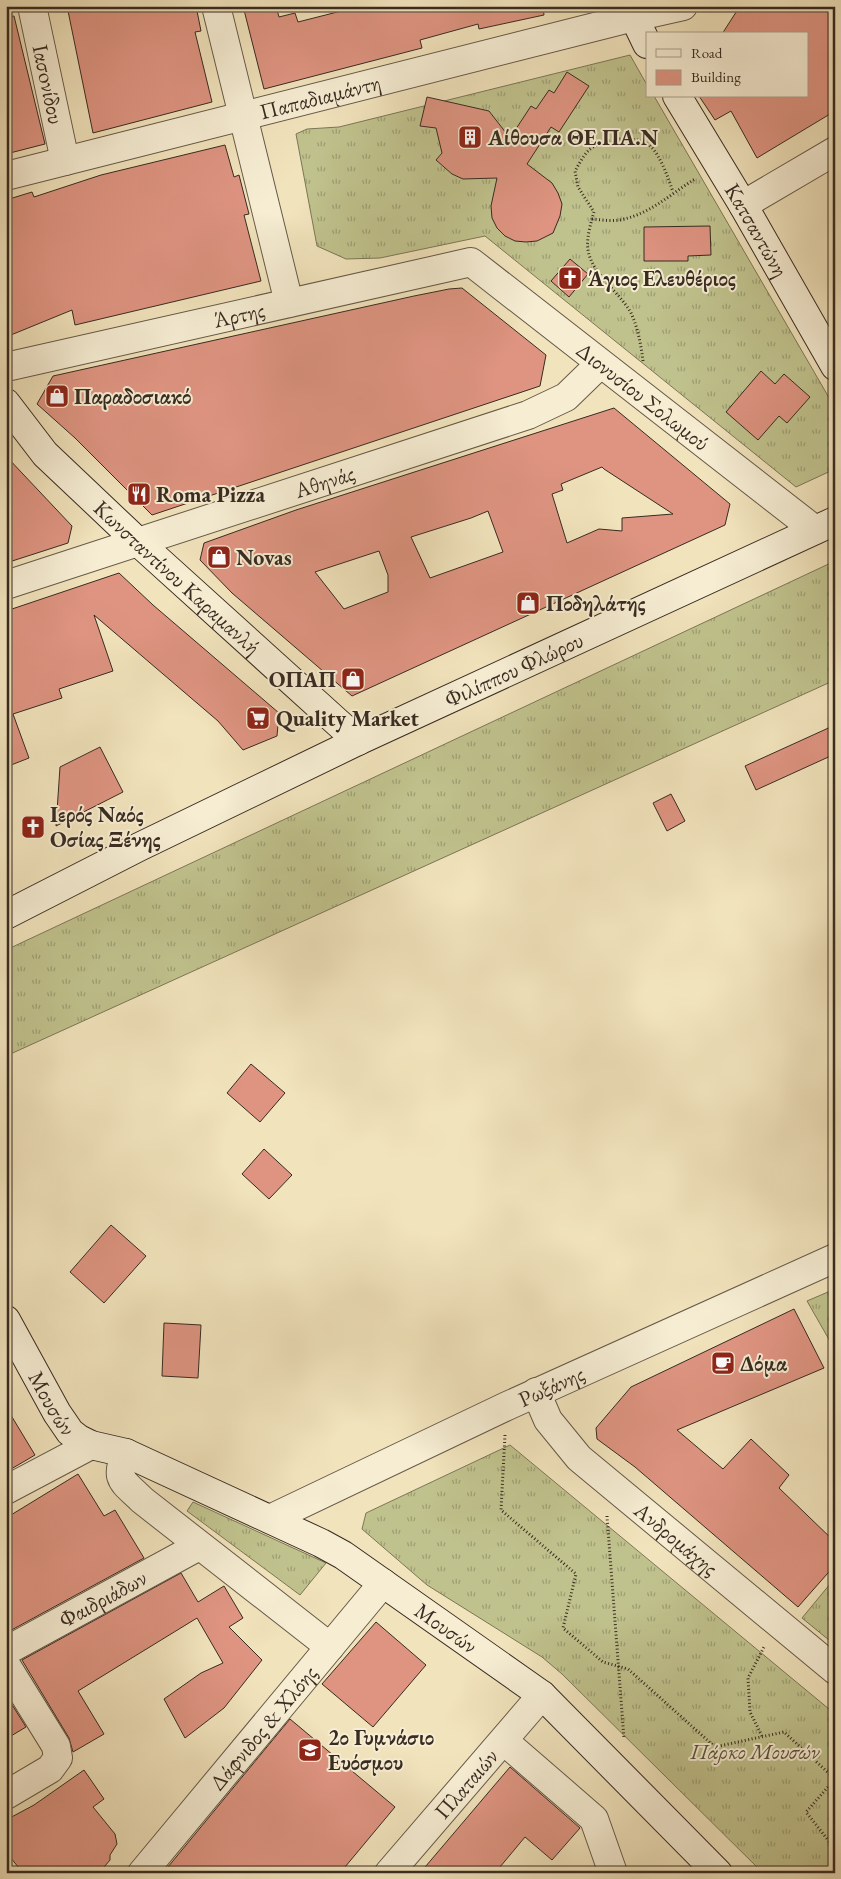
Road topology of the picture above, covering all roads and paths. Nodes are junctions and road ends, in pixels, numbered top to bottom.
1 (32, 6) edge
2 (216, 6) edge
3 (683, 6) edge
4 (633, 11) edge
5 (646, 42) edge
6 (678, 98) edge
7 (243, 116) junction
8 (835, 151) edge
9 (65, 161) junction
10 (6, 176) edge
11 (743, 205) junction
12 (592, 219) junction
13 (471, 262) joint
14 (289, 303) junction
15 (600, 364) junction
16 (835, 366) edge
17 (6, 367) edge
18 (634, 390) junction
19 (6, 403) edge
20 (825, 526) edge
21 (138, 542) junction
22 (6, 585) edge
23 (358, 741) junction
24 (6, 915) edge
25 (835, 1258) edge
26 (6, 1320) edge
27 (536, 1392) junction
28 (507, 1406) junction
29 (91, 1445) junction
30 (126, 1453) junction
31 (604, 1480) junction
32 (6, 1490) edge
33 (270, 1519) junction
34 (199, 1546) junction
35 (383, 1583) junction
36 (776, 1622) junction
37 (330, 1647) junction
38 (6, 1651) edge
39 (6, 1664) edge
40 (619, 1667) junction
41 (835, 1670) edge
42 (542, 1695) junction
43 (762, 1736) junction
44 (504, 1741) junction
45 (627, 1779) junction
46 (835, 1779) edge
47 (6, 1795) edge
48 (835, 1849) edge
49 (142, 1873) edge
50 (389, 1873) edge
51 (613, 1873) edge
52 (718, 1873) edge

1 - 9 street, Ιασoνίδου
2 - 7 street
3 - 4 street, Παπαδιαμάντη
4 - 5 street
4 - 7 street, Παπαδιαμάντη
6 - 11 street, Κατσαντώνη
7 - 9 street, Παπαδιαμάντη
7 - 14 street
8 - 11 street
9 - 10 street, Παπαδιαμάντη
11 - 16 street, Κατσαντώνη
12 - 12 path
12 - 18 path
13 - 14 street, Άρτης
13 - 15 street, Διονυσίου Σολωμού
14 - 17 street, Άρτης
15 - 18 street, Διονυσίου Σολωμού
15 - 21 street, Αθηνάς
18 - 20 street, Διονυσίου Σολωμού
19 - 21 street, Κωνσταντίνου Καραμανλή
20 - 23 street, Φιλίππου Φλώρου
21 - 22 street, Αθηνάς
21 - 23 street, Κωνσταντίνου Καραμανλή
23 - 24 street, Φιλίππου Φλώρου
25 - 27 street, Ρωξάνης
26 - 29 street, Μουσών
27 - 28 street, Ρωξάνης
27 - 31 street, Ανδρομάχης
28 - 33 street, Ρωξάνης
28 - 40 path
29 - 30 street, Μουσών
29 - 32 street
30 - 33 street, Μουσών
30 - 34 street
31 - 36 street, Ανδρομάχης
31 - 40 path
33 - 35 street, Μουσών
34 - 37 street
34 - 38 street, Φαιδριάδων
35 - 37 street, Δάφνιδος & Χλόης
35 - 42 street, Μουσών
36 - 41 street, Ανδρομάχης
36 - 43 path
37 - 49 street, Δάφνιδος & Χλόης
39 - 47 street
40 - 43 path
40 - 45 path
42 - 44 street, Πλαταιών
42 - 45 street, Μουσών
43 - 46 path
44 - 50 street, Πλαταιών
44 - 51 street
45 - 52 street, Μουσών
46 - 48 path

